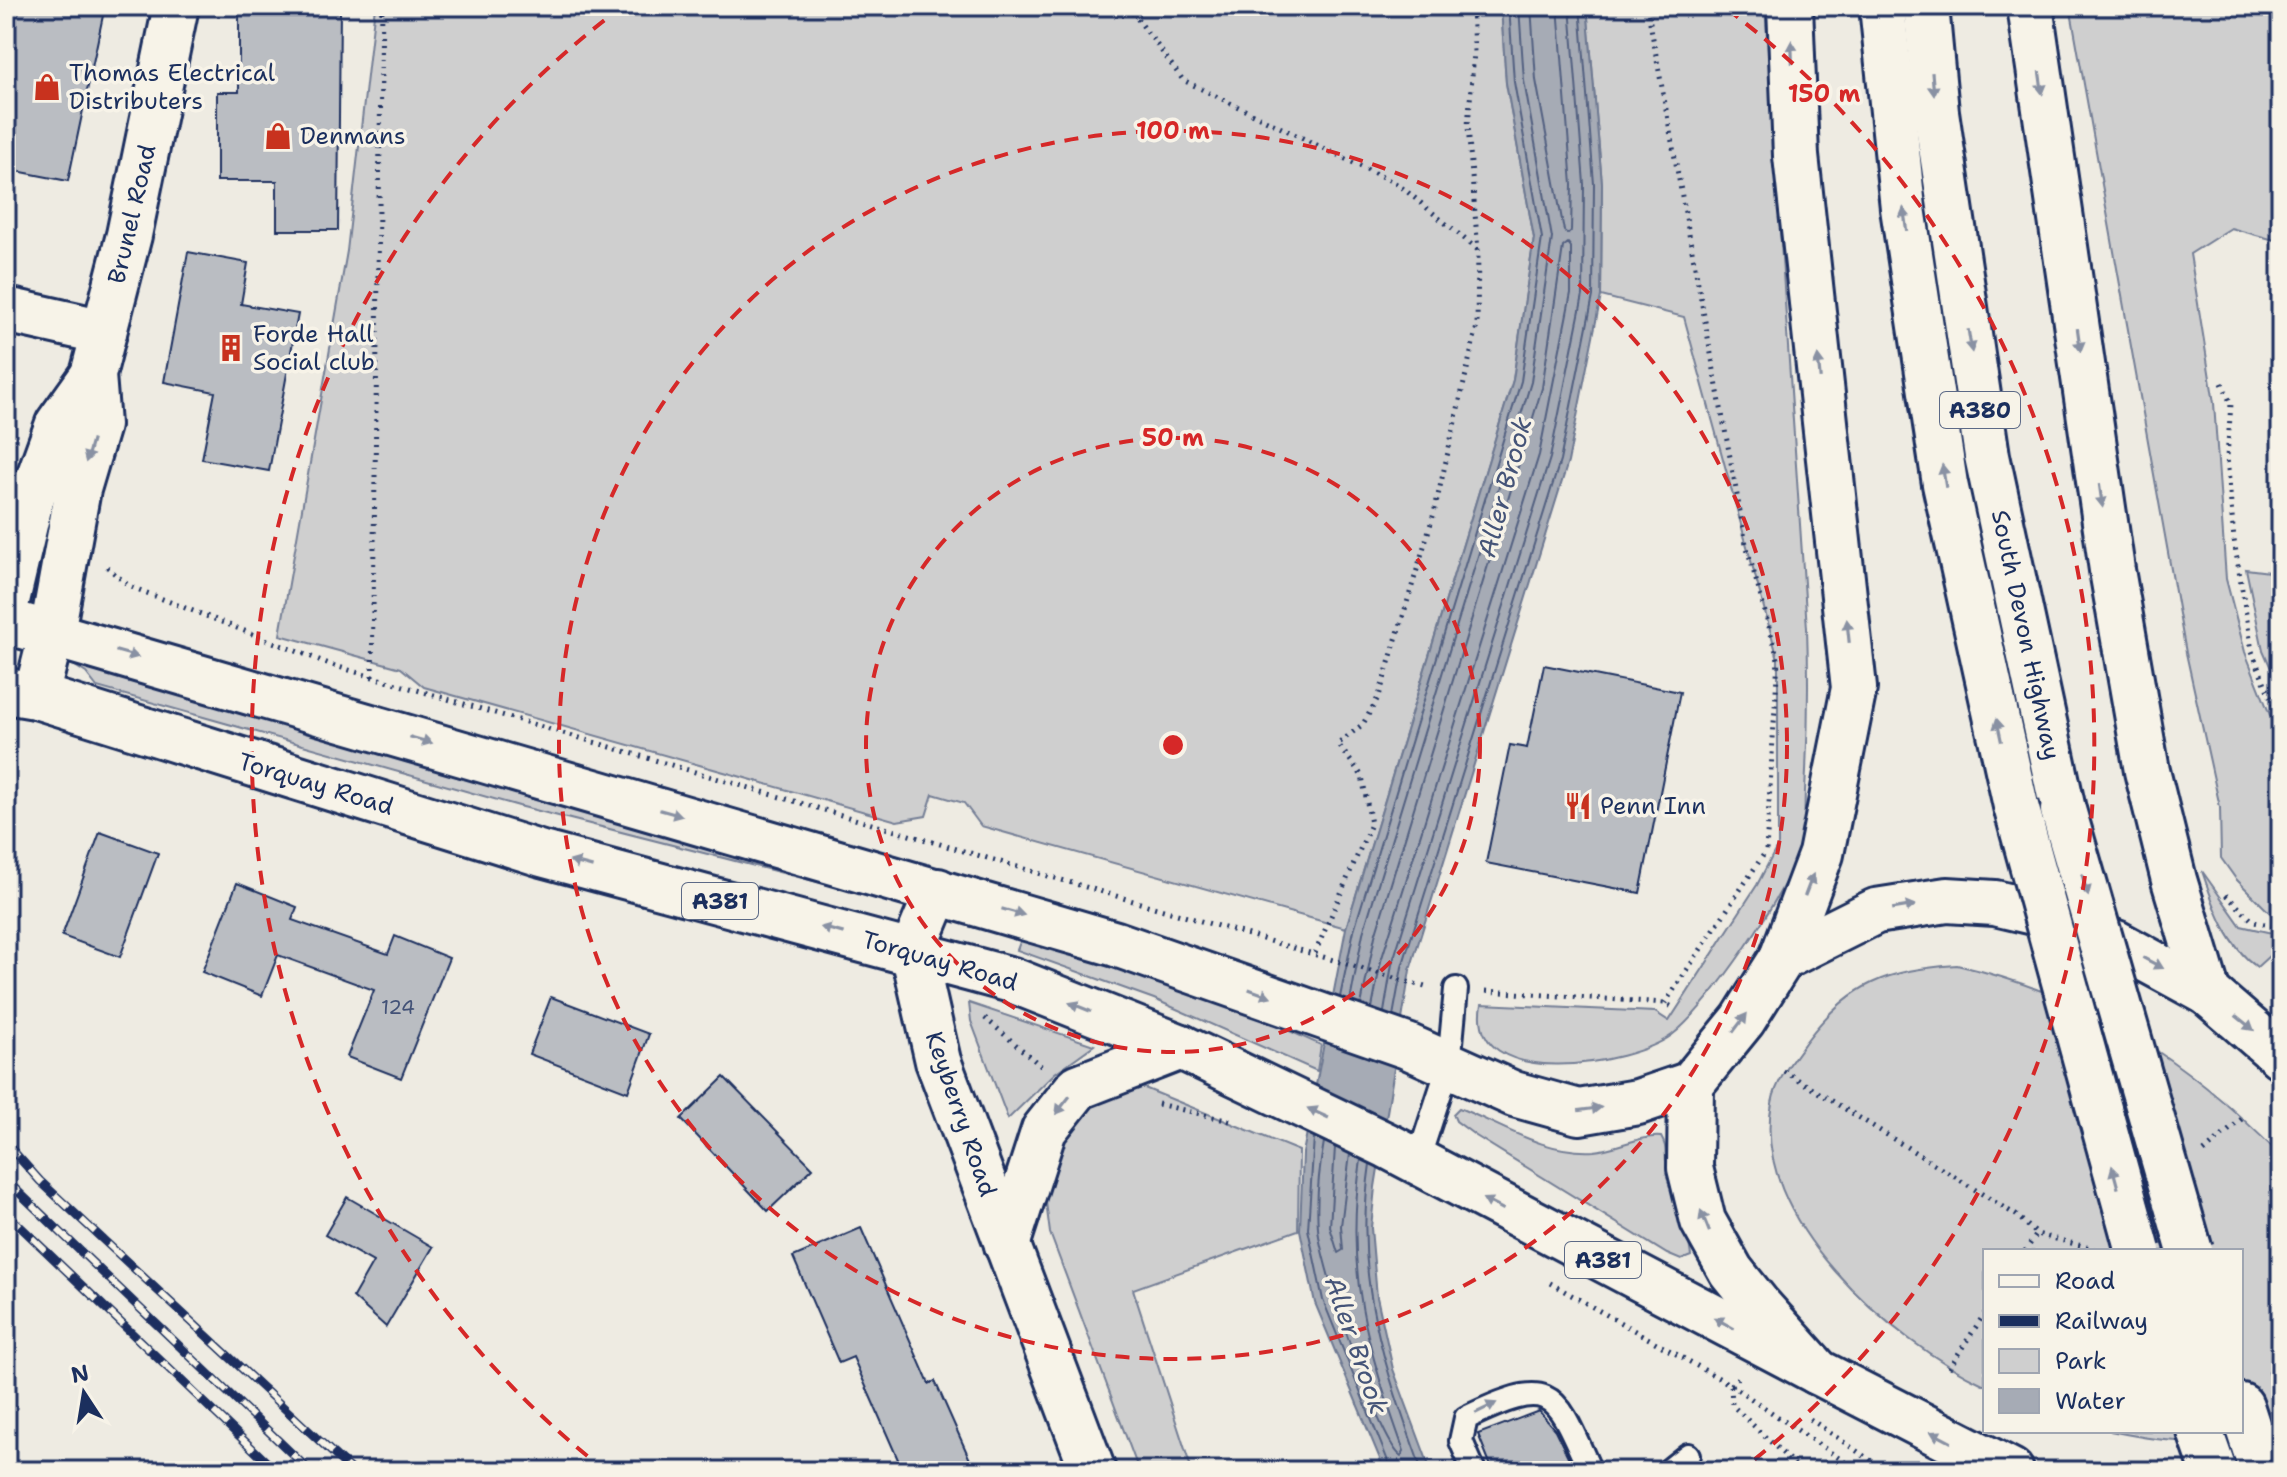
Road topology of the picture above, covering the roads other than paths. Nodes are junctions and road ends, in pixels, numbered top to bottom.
1 (176, 6) edge
2 (1790, 6) edge
3 (1882, 6) edge
4 (1926, 6) edge
5 (2030, 6) edge
6 (6, 310) edge
7 (104, 332) junction
8 (93, 375) junction
9 (18, 508) edge
10 (6, 605) edge
11 (6, 621) edge
12 (52, 632) junction
13 (21, 693) edge
14 (938, 891) junction
15 (913, 951) junction
16 (1782, 958) junction
17 (1456, 989) road end
18 (2208, 993) junction
19 (1181, 1047) junction
20 (2281, 1056) edge
21 (1449, 1065) junction
22 (1691, 1084) junction
23 (1417, 1163) junction
24 (1007, 1245) junction
25 (2137, 1249) edge
26 (2189, 1249) edge
27 (1818, 1372) junction
28 (2243, 1412) edge
29 (2201, 1433) edge
30 (1688, 1455) dead end
31 (1093, 1471) edge
32 (1474, 1471) edge
33 (1590, 1471) edge
34 (1668, 1471) edge
35 (2011, 1471) edge
36 (2214, 1471) edge
37 (2262, 1471) edge

1 - 7 main road, Brunel Road
16 -> 2 main road
25 -> 3 main road, South Devon Highway / A380, bridge
4 -> 26 main road, South Devon Highway / A380, bridge
5 -> 18 main road
6 - 7 main road
7 - 8 main road, Brunel Road
8 - 9 main road, Brunel Road
8 -> 12 main road, Brunel Road
9 - 10 main road, Brunel Road
11 - 12 main road
12 - 13 main road, Brunel Road
12 -> 14 main road
15 -> 13 main road, Torquay Road / A381
14 - 15 main road
14 -> 21 main road
19 -> 15 main road, Torquay Road / A381
15 - 24 main road, Keyberry Road
16 -> 18 main road
22 -> 16 main road
17 - 21 lane
18 -> 20 main road
23 -> 19 main road, Torquay Road / A381
19 -> 24 main road, Keyberry Road
21 -> 22 main road
21 - 23 lane
27 -> 22 main road, A381
27 -> 23 main road, Torquay Road / A381
24 - 31 main road, Keyberry Road
35 -> 27 main road, A381
28 - 37 main road
29 - 36 main road
30 - 34 lane
32 -> 33 lane

